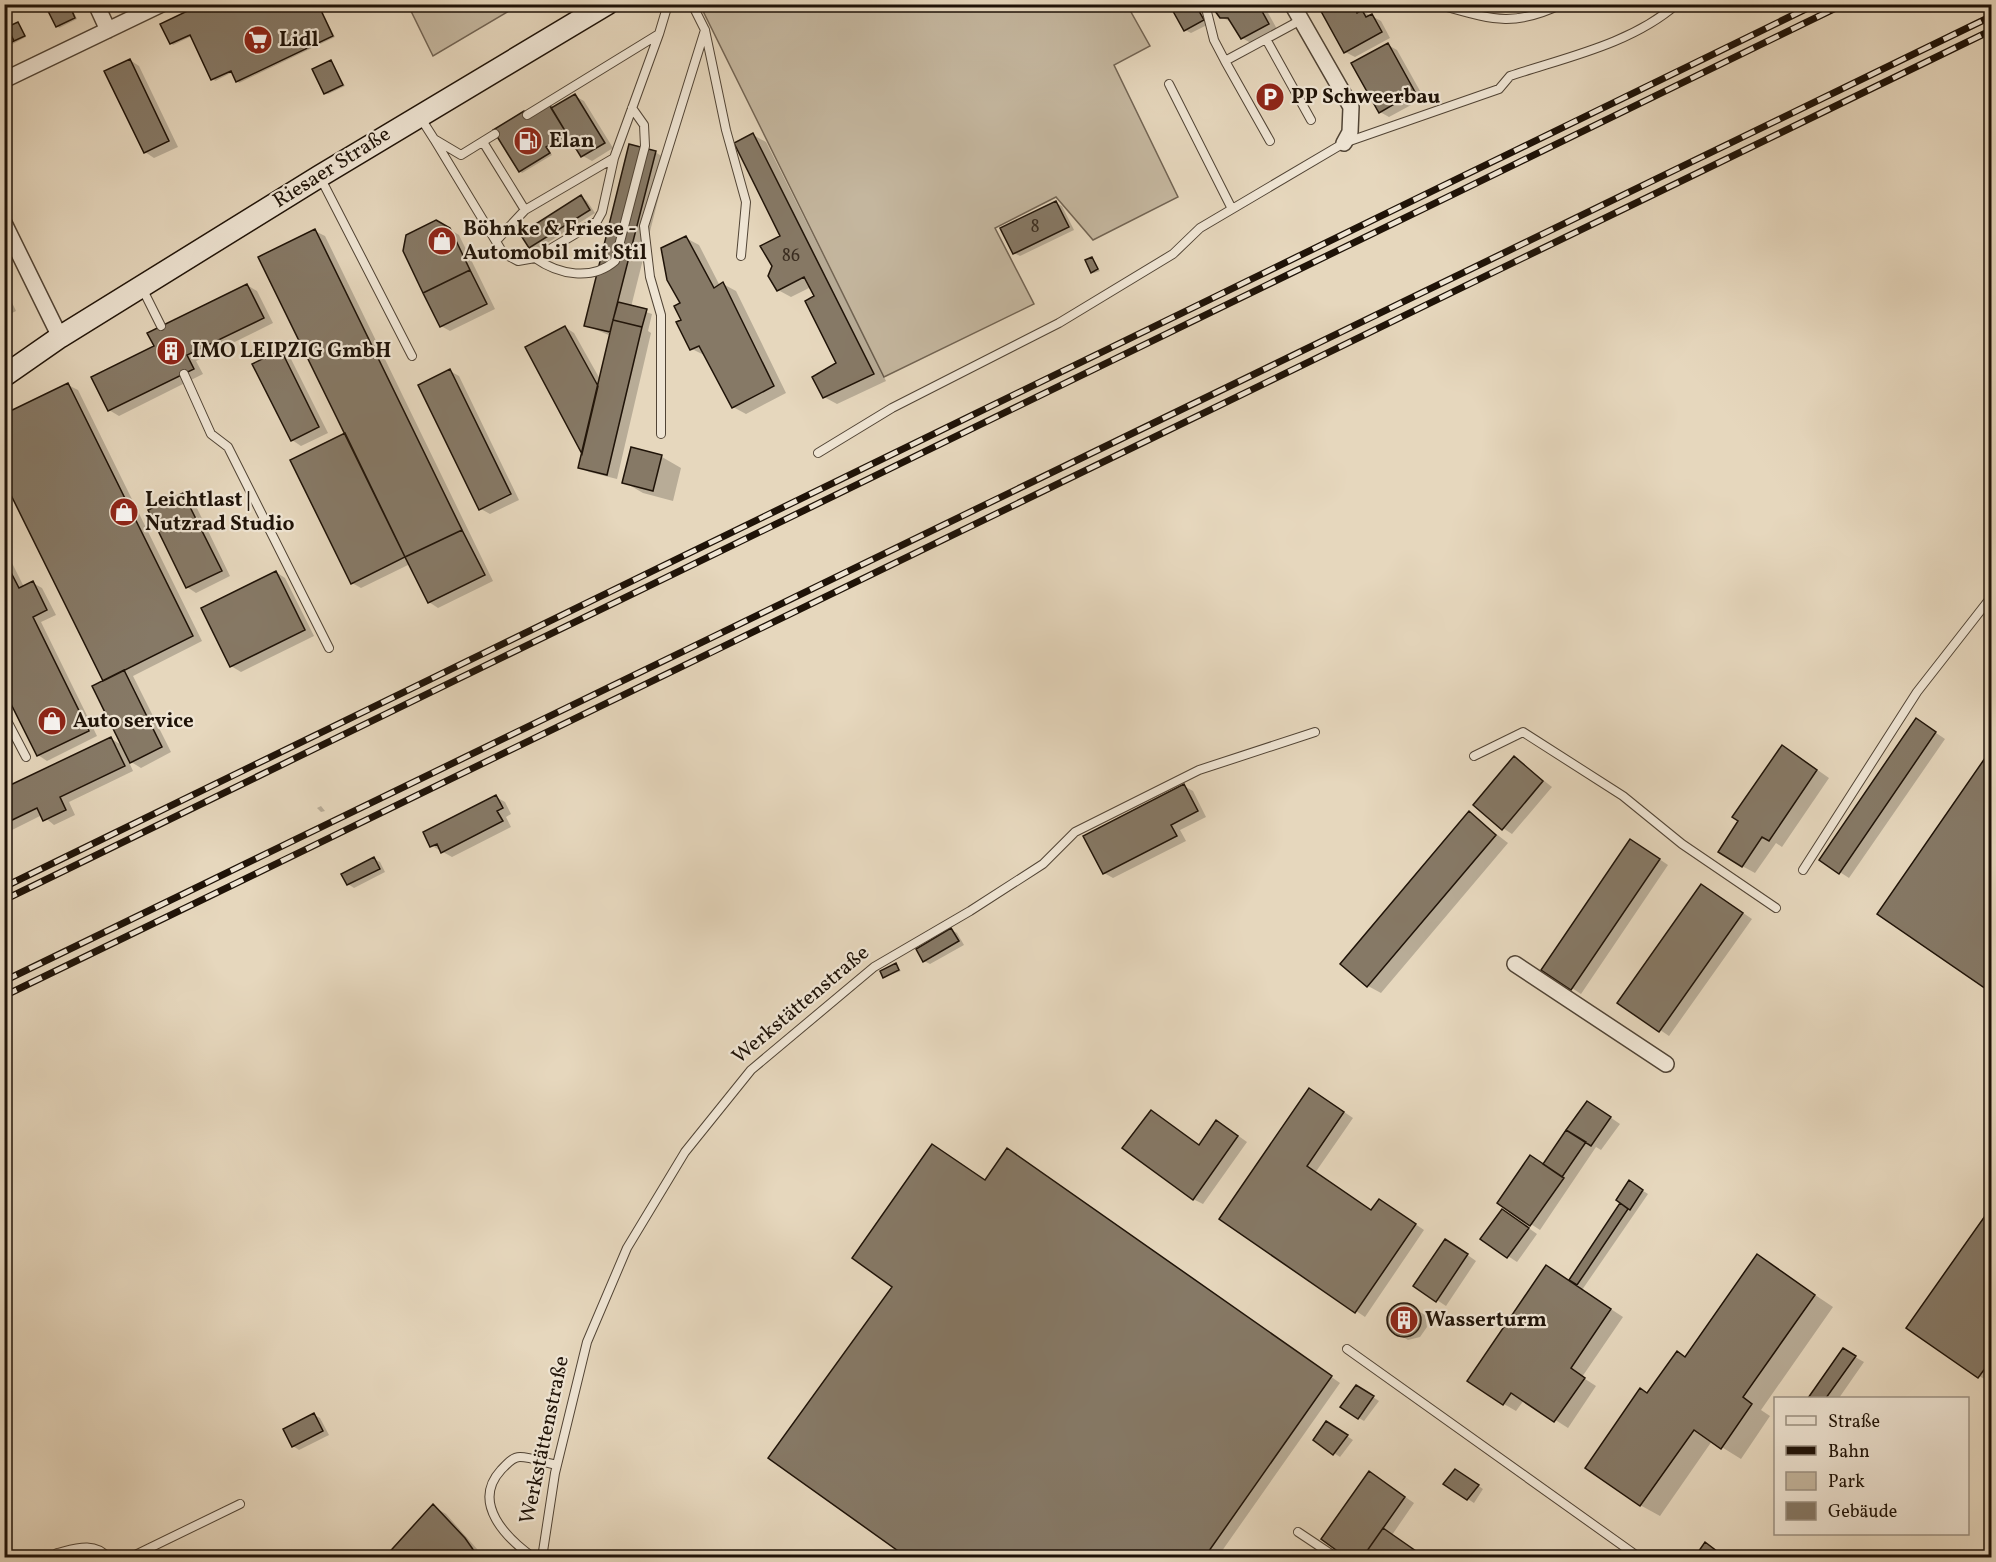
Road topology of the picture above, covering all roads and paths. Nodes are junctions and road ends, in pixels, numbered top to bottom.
1 (96, 4) edge
2 (162, 4) edge
3 (607, 4) edge
4 (668, 4) edge
5 (692, 4) edge
6 (1204, 4) edge
7 (1292, 4) edge
8 (1436, 4) edge
9 (1562, 4) edge
10 (1677, 4) edge
11 (1301, 20) junction
12 (108, 30) junction
13 (705, 30) junction
14 (659, 34) junction
15 (1266, 39) junction
16 (1225, 61) junction
17 (4, 80) edge
18 (1169, 84) dead end
19 (632, 108) junction
20 (527, 115) dead end
21 (419, 116) junction
22 (1311, 120) dead end
23 (495, 134) dead end
24 (434, 140) junction
25 (1270, 141) dead end
26 (483, 142) junction
27 (1344, 144) junction
28 (614, 158) junction
29 (320, 176) junction
30 (1232, 209) junction
31 (525, 210) junction
32 (4, 223) edge
33 (496, 241) junction
34 (741, 256) dead end
35 (535, 258) junction
36 (141, 286) junction
37 (161, 326) dead end
38 (60, 337) junction
39 (412, 356) dead end
40 (4, 364) edge
41 (184, 374) dead end
42 (4, 376) edge
43 (661, 434) dead end
44 (818, 453) dead end
45 (1992, 596) edge
46 (329, 648) dead end
47 (4, 715) edge
48 (1315, 732) dead end
49 (1474, 756) dead end
50 (26, 757) dead end
51 (1803, 870) dead end
52 (1776, 908) dead end
53 (1515, 964) dead end
54 (1666, 1064) dead end
55 (1347, 1349) dead end
56 (557, 1465) junction
57 (240, 1504) dead end
58 (1298, 1532) dead end
59 (57, 1553) dead end
60 (108, 1557) edge
61 (129, 1557) edge
62 (534, 1557) edge
63 (542, 1557) edge
64 (1337, 1557) edge
65 (1640, 1557) edge

1 - 12 street
2 - 12 street
3 - 21 main road, Riesaer Straße
4 - 14 lane
5 - 13 lane
6 - 16 lane
7 - 11 street
8 - 9 lane
10 - 27 lane
11 - 15 lane
11 - 27 street
12 - 17 street
13 - 34 lane
13 - 43 lane
14 - 19 lane
14 - 20 lane
15 - 16 lane
15 - 22 lane
16 - 25 lane
18 - 30 lane
19 - 28 lane
19 - 35 lane
21 - 24 lane
21 - 29 main road, Riesaer Straße
23 - 26 lane
24 - 26 lane
24 - 33 lane
26 - 31 lane
27 - 30 lane
28 - 31 lane
28 - 35 lane
29 - 36 main road, Riesaer Straße
29 - 39 lane
30 - 44 lane
31 - 33 lane
32 - 38 street
33 - 35 lane
36 - 37 lane
36 - 38 main road, Riesaer Straße
38 - 40 main road, Riesaer Straße
38 - 42 main road, Riesaer Straße
41 - 46 lane
45 - 51 lane
47 - 50 lane
48 - 56 lane, Werkstättenstraße
49 - 52 lane
53 - 54 street
55 - 65 lane
56 - 62 lane
56 - 63 lane, Werkstättenstraße
57 - 61 lane
58 - 64 lane
59 - 60 lane

